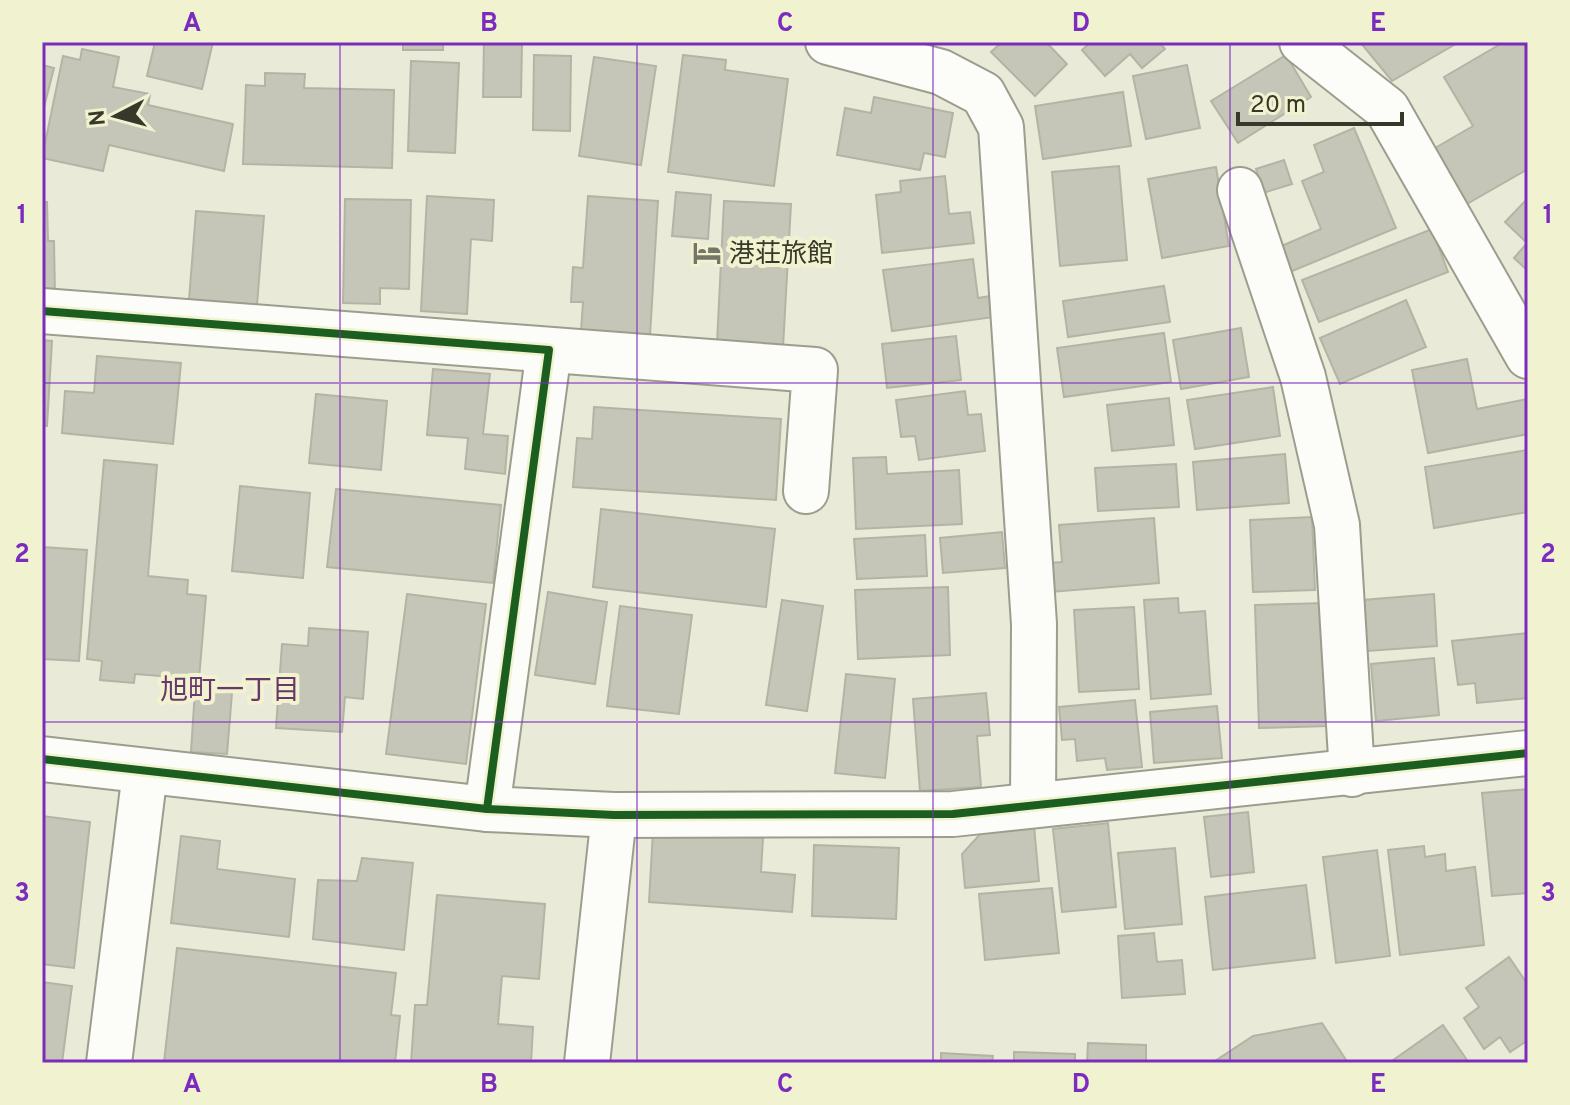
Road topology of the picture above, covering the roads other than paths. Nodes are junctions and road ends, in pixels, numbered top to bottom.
1 (828, 42) edge
2 (1306, 43) edge
3 (1240, 190) dead end
4 (42, 311) edge
5 (549, 350) junction
6 (1528, 356) edge
7 (806, 491) dead end
8 (1528, 753) edge
9 (42, 759) edge
10 (145, 772) junction
11 (1352, 774) junction
12 (1033, 804) junction
13 (487, 809) junction
14 (614, 815) junction
15 (109, 1063) edge
16 (587, 1063) edge

1 - 12 street
2 - 6 street
3 - 11 street
4 - 5 street
5 - 7 street
5 - 13 street
8 - 11 street
9 - 10 street
10 - 13 street
10 - 15 street
11 - 12 street
12 - 14 street
13 - 14 street
14 - 16 street

